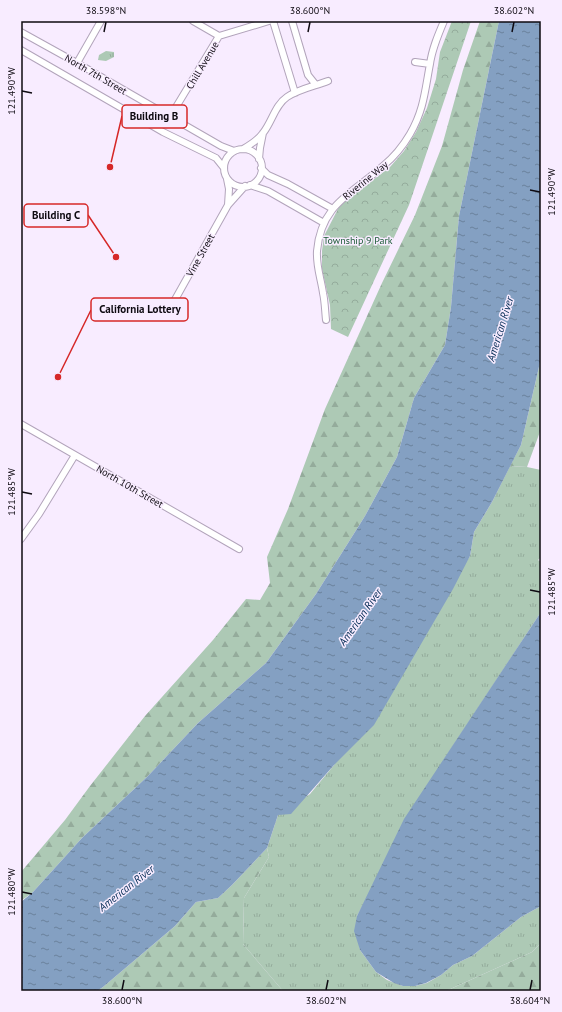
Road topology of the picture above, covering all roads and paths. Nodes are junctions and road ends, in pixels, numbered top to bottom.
1 (102, 21) edge
2 (193, 21) edge
3 (268, 21) edge
4 (273, 21) edge
5 (292, 21) edge
6 (444, 21) edge
7 (21, 32) edge
8 (219, 36) junction
9 (21, 50) edge
10 (415, 62) dead end
11 (77, 63) junction
12 (430, 64) junction
13 (328, 82) dead end
14 (316, 85) junction
15 (295, 93) junction
16 (170, 117) junction
17 (263, 133) junction
18 (243, 149) junction
19 (234, 151) junction
20 (260, 159) junction
21 (224, 168) junction
22 (262, 168) junction
23 (227, 178) junction
24 (247, 186) junction
25 (228, 205) junction
26 (333, 209) junction
27 (324, 223) junction
28 (172, 305) dead end
29 (326, 320) dead end
30 (21, 424) edge
31 (75, 455) junction
32 (21, 539) edge
33 (239, 548) dead end

1 - 11 street
2 - 8 street
3 - 8 street, Chill Avenue
4 - 15 street
5 - 14 street
6 - 12 street, Riverine Way
7 - 11 street, North 7th Street
8 - 16 street, Chill Avenue
9 - 21 street, North 7th Street
10 - 12 street
11 - 16 street, North 7th Street
12 - 26 street, Riverine Way
13 - 14 street
14 - 15 street
15 - 17 street
16 - 19 street, North 7th Street
17 - 18 street
17 - 20 street
18 - 19 street
18 - 20 street
19 - 21 street
20 - 22 street
21 - 23 street
22 - 24 street
22 - 26 street
23 - 24 street
23 - 25 street, Vine Street
24 - 25 street, Vine Street
24 - 27 street
25 - 28 street, Vine Street
26 - 27 street, Riverine Way
27 - 29 street, Riverine Way
30 - 31 street, North 10th Street
31 - 32 street
31 - 33 street, North 10th Street

